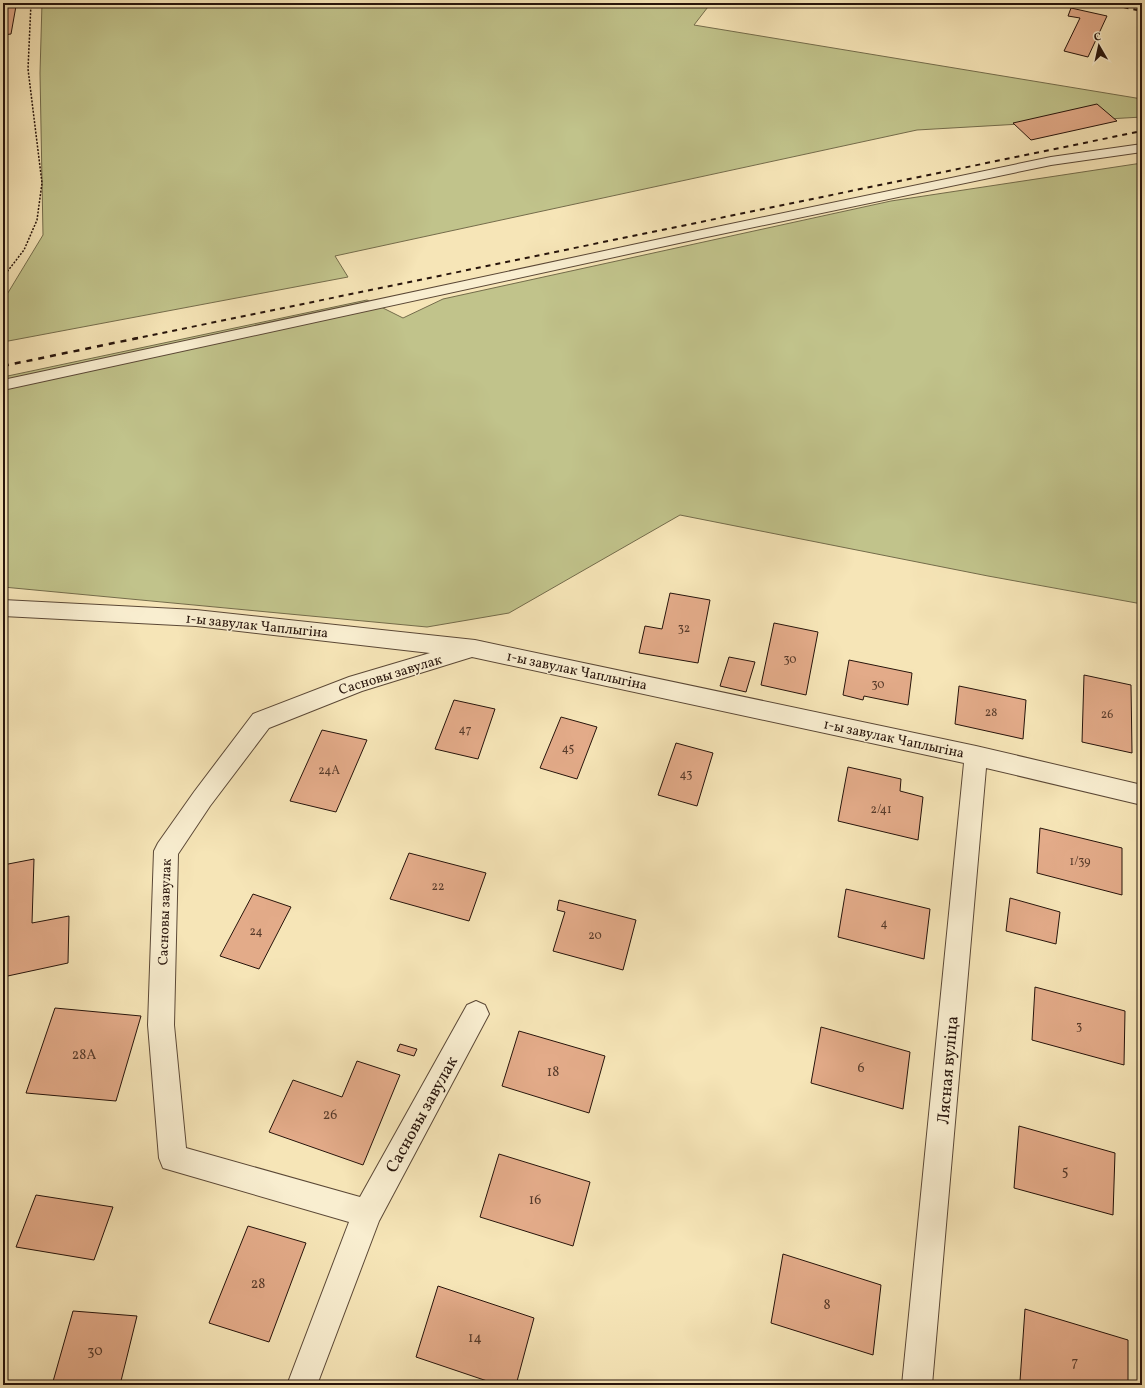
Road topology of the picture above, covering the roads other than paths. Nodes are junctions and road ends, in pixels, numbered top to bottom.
1 (1142, 148) edge
2 (3, 385) edge
3 (3, 608) edge
4 (475, 648) junction
5 (976, 756) junction
6 (1142, 795) edge
7 (476, 1014) dead end
8 (367, 1213) junction
9 (302, 1385) edge
10 (918, 1385) edge

1 - 2 lane
3 - 4 street, 1-ы завулак Чаплыгіна
4 - 5 street, 1-ы завулак Чаплыгіна
4 - 8 street, Сасновы завулак
5 - 6 street, 1-ы завулак Чаплыгіна
5 - 10 street, Лясная вуліца
7 - 8 street, Сасновы завулак
8 - 9 street, Сасновы завулак

